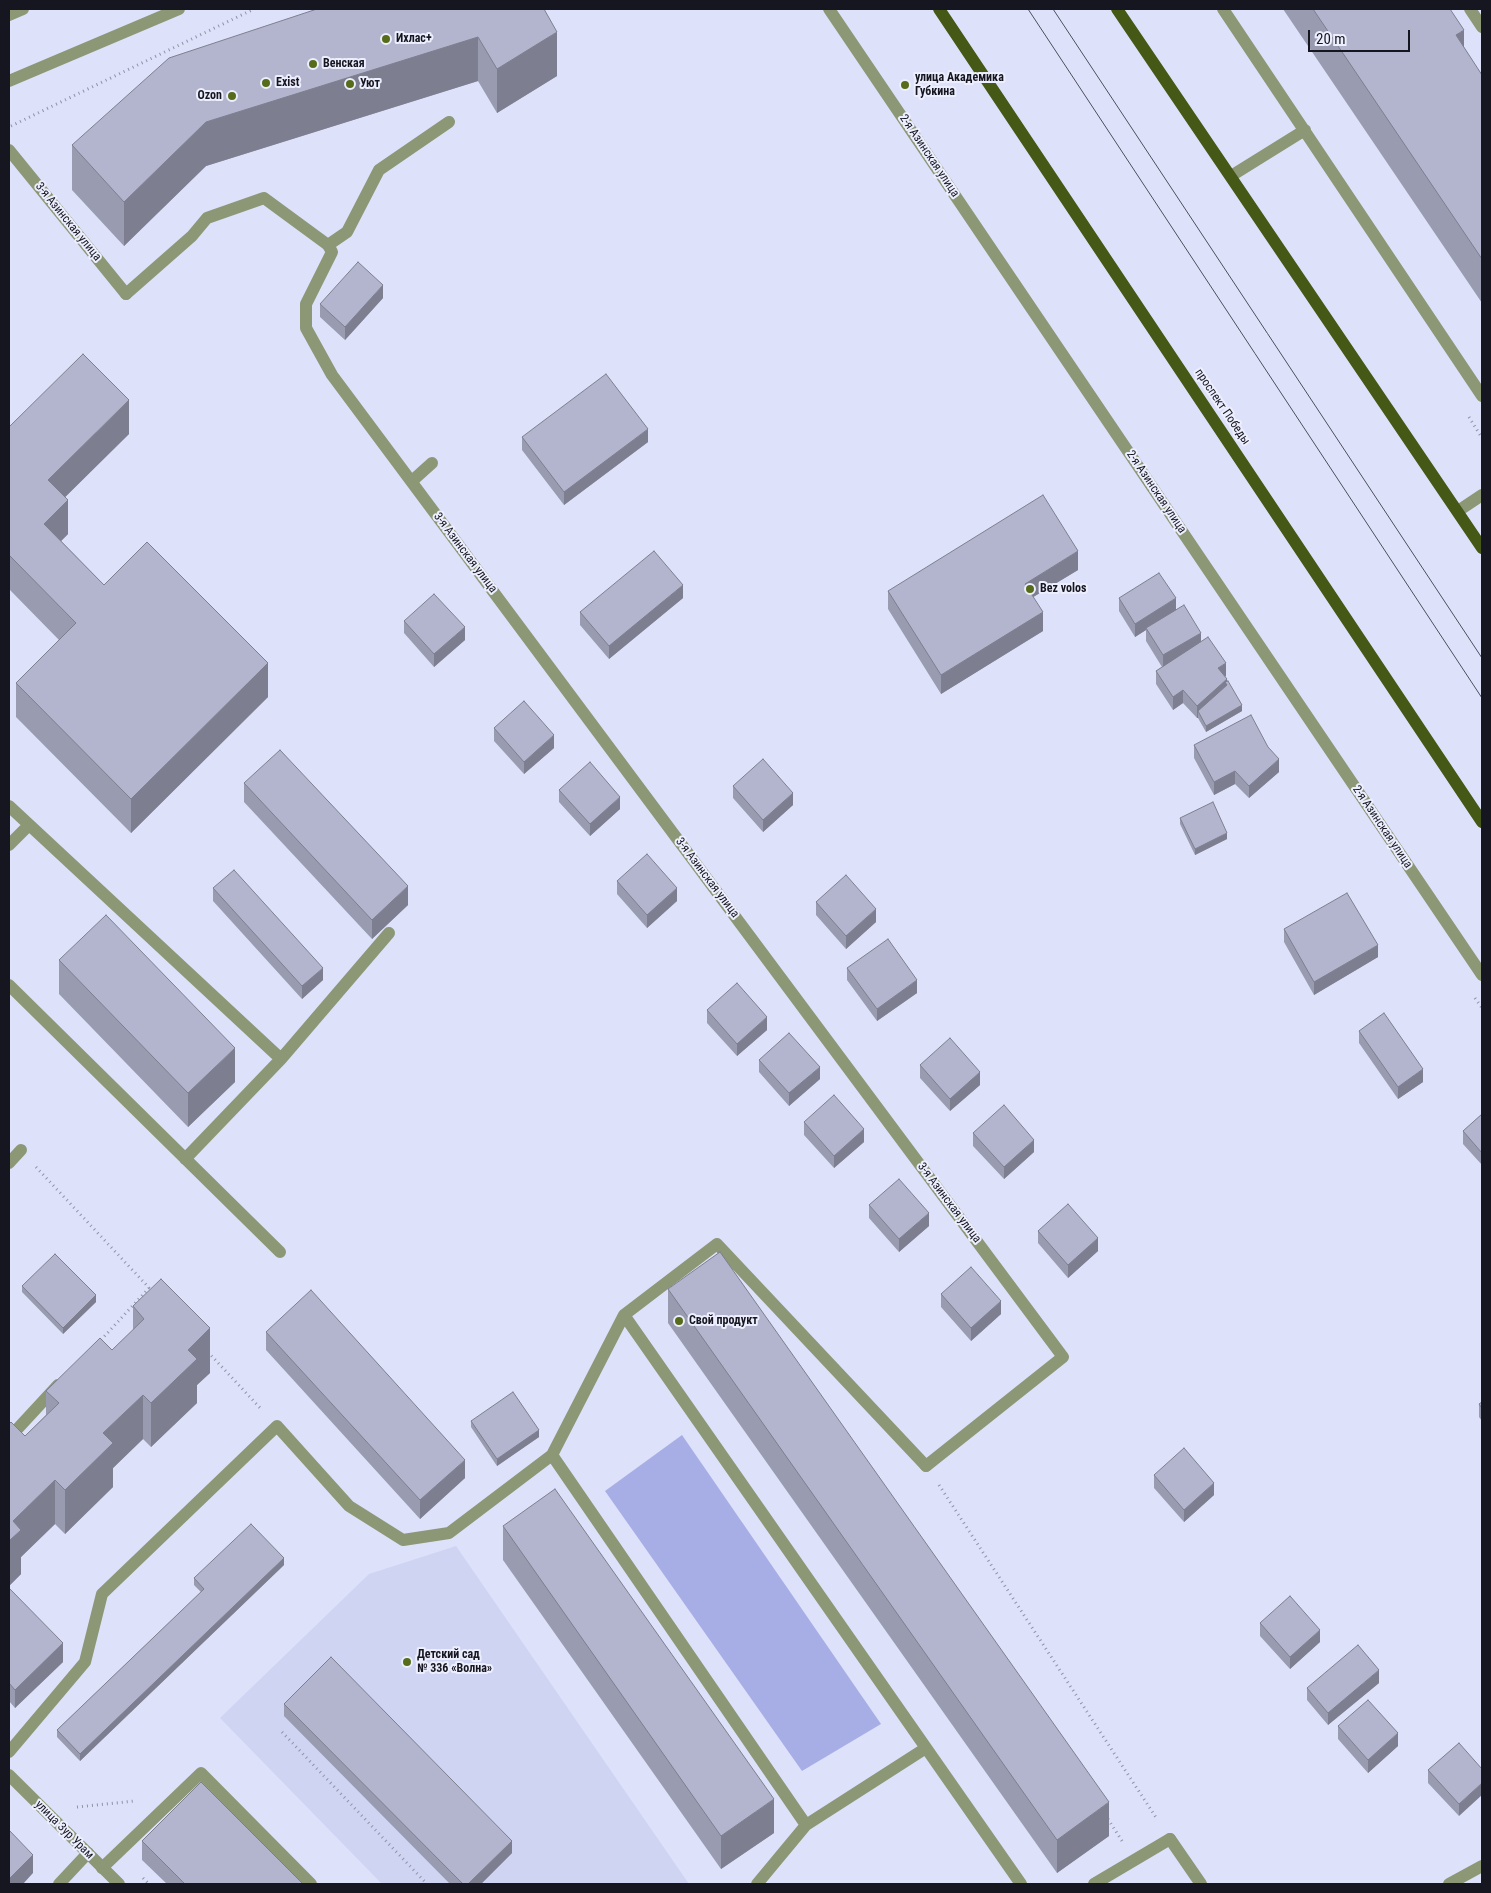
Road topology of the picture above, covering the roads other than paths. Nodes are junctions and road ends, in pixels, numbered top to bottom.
1 (24, 9) edge
2 (179, 9) edge
3 (829, 9) edge
4 (939, 9) edge
5 (1117, 9) edge
6 (1223, 9) edge
7 (1470, 9) edge
8 (9, 15) edge
9 (1482, 27) edge
10 (9, 81) edge
11 (449, 122) dead end
12 (1305, 130) junction
13 (9, 150) edge
14 (1231, 176) junction
15 (328, 245) junction
16 (1482, 396) edge
17 (432, 463) dead end
18 (412, 481) junction
19 (1482, 495) edge
20 (1458, 512) junction
21 (1482, 548) edge
22 (9, 806) edge
23 (1482, 822) edge
24 (28, 826) junction
25 (9, 845) edge
26 (389, 933) dead end
27 (1482, 975) edge
28 (9, 985) edge
29 (281, 1059) junction
30 (21, 1150) road end
31 (185, 1159) junction
32 (9, 1163) edge
33 (280, 1252) dead end
34 (624, 1315) junction
35 (68, 1375) edge
36 (9, 1438) edge
37 (552, 1455) junction
38 (926, 1748) junction
39 (9, 1752) edge
40 (9, 1775) edge
41 (806, 1825) junction
42 (88, 1853) junction
43 (1482, 1866) edge
44 (102, 1868) junction
45 (59, 1884) edge
46 (119, 1884) edge
47 (311, 1884) edge
48 (756, 1884) edge
49 (1021, 1884) edge
50 (1094, 1884) edge
51 (1201, 1884) edge
52 (1449, 1884) edge

1 - 8 street
2 - 10 street
3 - 27 street, 2-я Азинская улица
4 - 23 main road, проспект Победы
5 - 14 main road
6 - 12 street
7 - 9 street
11 - 15 street
12 - 14 street
12 - 16 street
13 - 15 street, 3-я Азинская улица
14 - 20 main road
15 - 18 street, 3-я Азинская улица
17 - 18 street
18 - 34 street, 3-я Азинская улица
19 - 20 street
20 - 21 main road
22 - 24 street
24 - 25 street
24 - 29 street
26 - 29 street
28 - 31 street
29 - 31 street
30 - 32 street
31 - 33 street
34 - 37 street
34 - 38 street
35 - 36 street
37 - 39 street
37 - 41 street
38 - 41 street
38 - 49 street
40 - 42 street, улица Зур Урам
41 - 48 street
42 - 44 street, улица Зур Урам
42 - 45 street
43 - 52 street
44 - 46 street, улица Зур Урам
44 - 47 street
50 - 51 street

